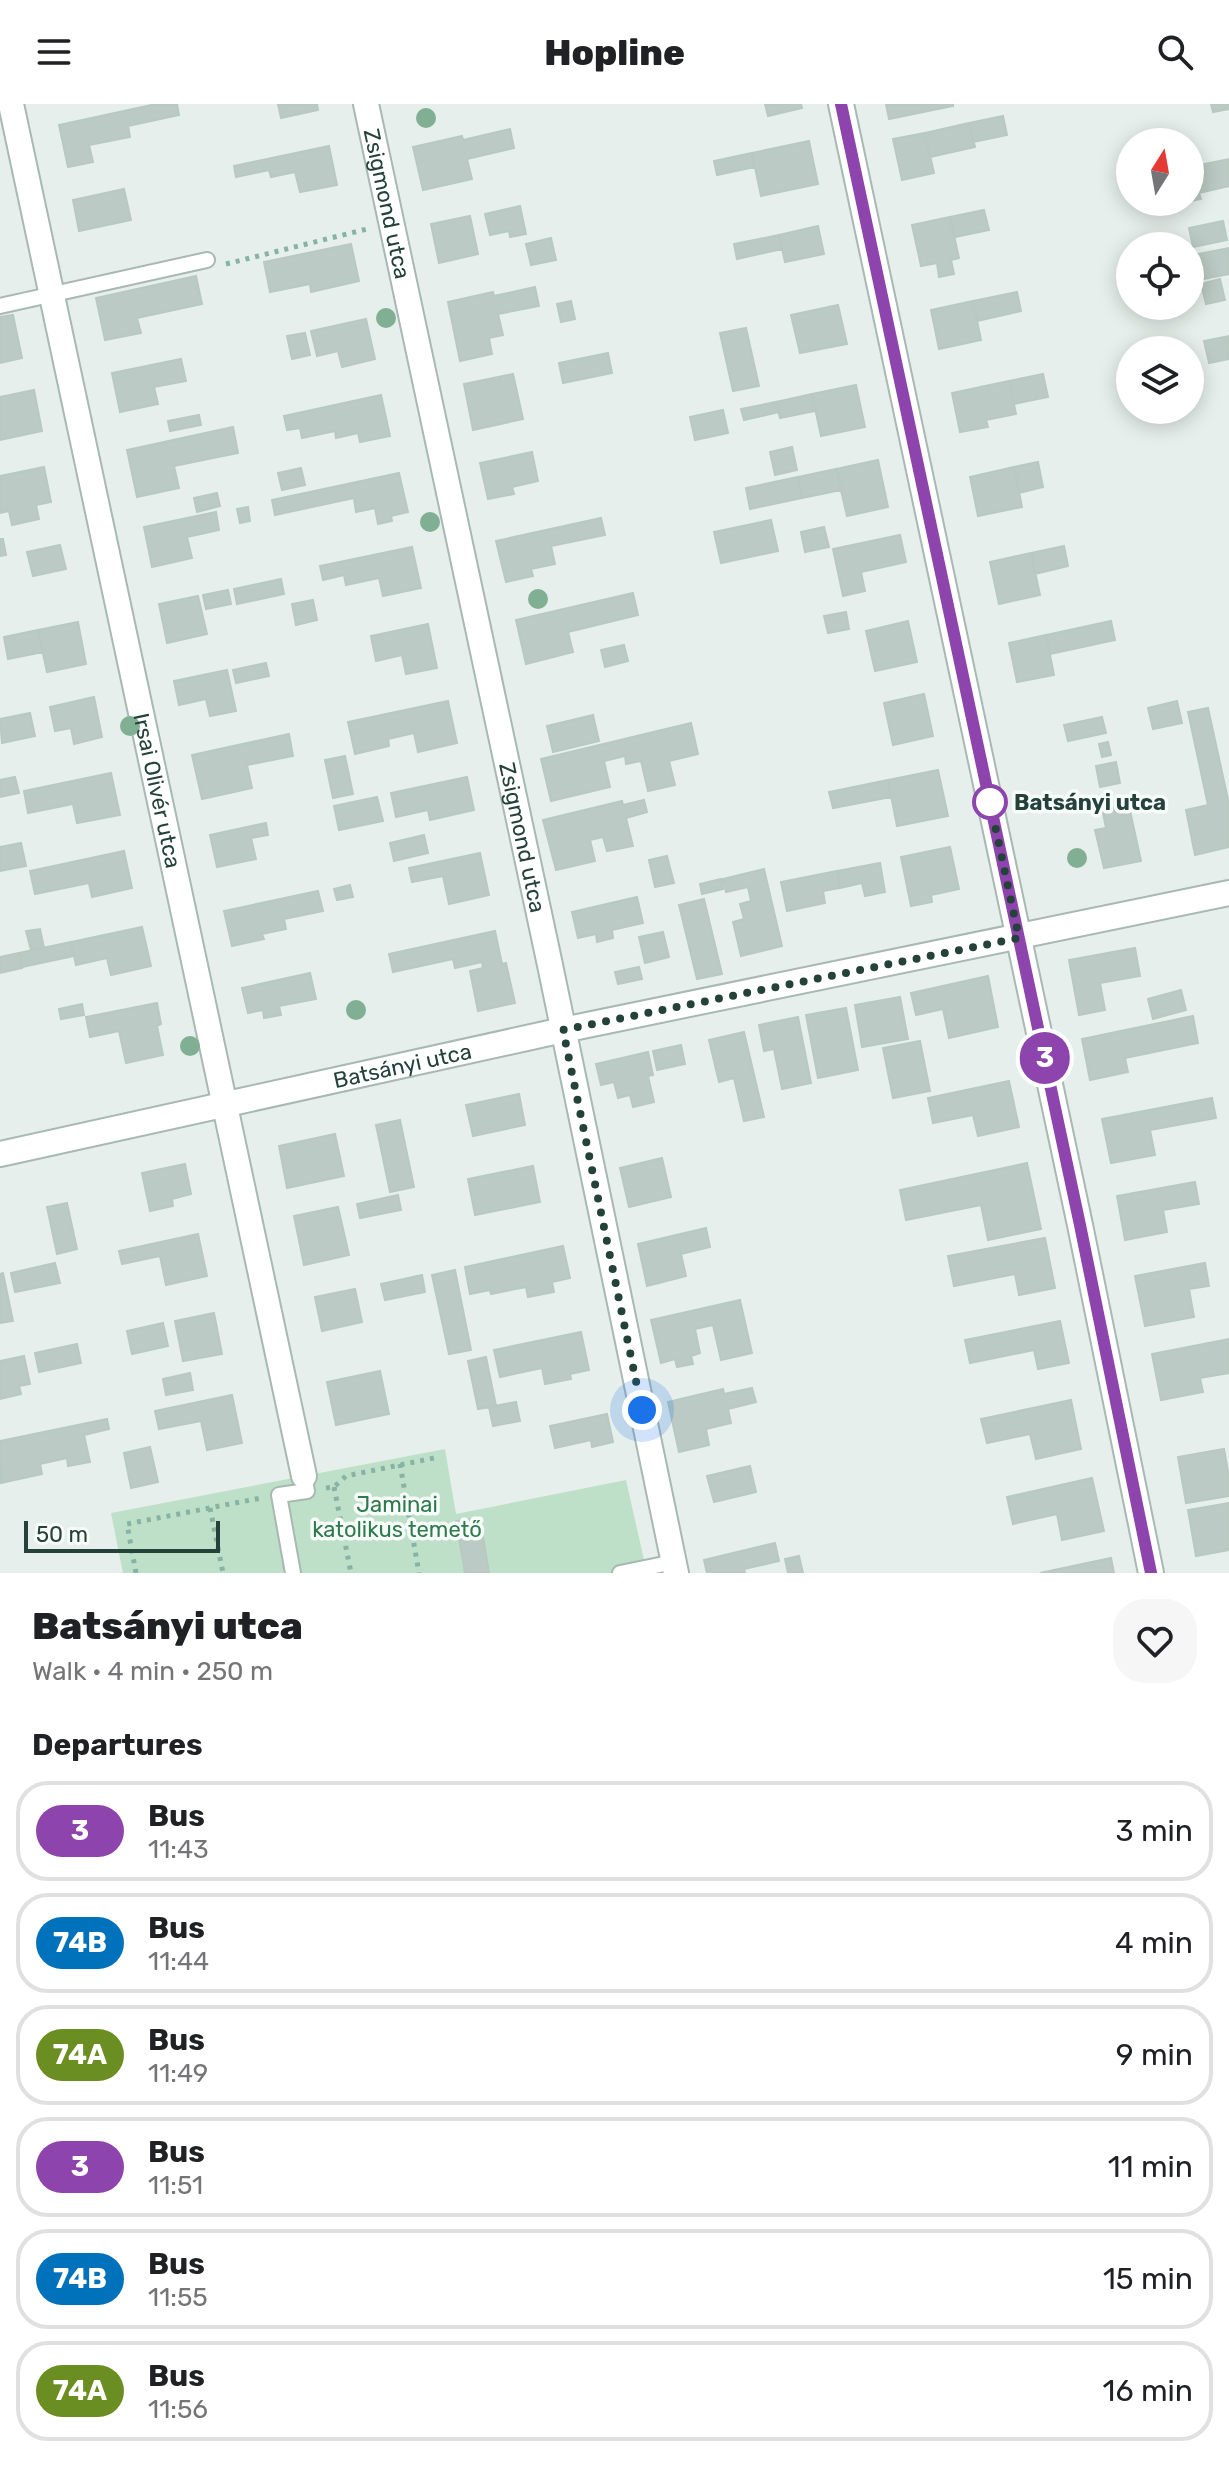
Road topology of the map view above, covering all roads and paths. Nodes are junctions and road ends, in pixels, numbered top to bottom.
1 (11, 104) edge
2 (366, 104) edge
3 (841, 104) edge
4 (392, 223) junction
5 (207, 260) dead end
6 (223, 264) dead end
7 (52, 295) junction
8 (0, 306) edge
9 (1229, 893) edge
10 (1019, 938) junction
11 (563, 1030) junction
12 (224, 1103) junction
13 (0, 1154) edge
14 (439, 1457) dead end
15 (400, 1464) junction
16 (304, 1476) joint
17 (279, 1495) junction
18 (210, 1508) junction
19 (675, 1568) edge
20 (136, 1573) edge
21 (223, 1573) edge
22 (293, 1573) edge
23 (351, 1573) edge
24 (419, 1573) edge
25 (620, 1573) edge
26 (1151, 1573) edge

1 - 7 street, Irsai Olivér utca
2 - 4 street, Zsigmond utca
3 - 10 street
4 - 6 path
4 - 11 street, Zsigmond utca
5 - 7 lane
7 - 8 lane
7 - 12 street, Irsai Olivér utca
9 - 10 street, Batsányi utca
10 - 11 street, Batsányi utca
10 - 26 street
11 - 12 street, Batsányi utca
11 - 19 street, Zsigmond utca
12 - 13 street, Batsányi utca
12 - 16 street, Irsai Olivér utca
14 - 15 path
15 - 23 path
15 - 24 path
16 - 17 lane
17 - 18 path
17 - 22 lane
18 - 20 path
18 - 21 path
19 - 25 lane

